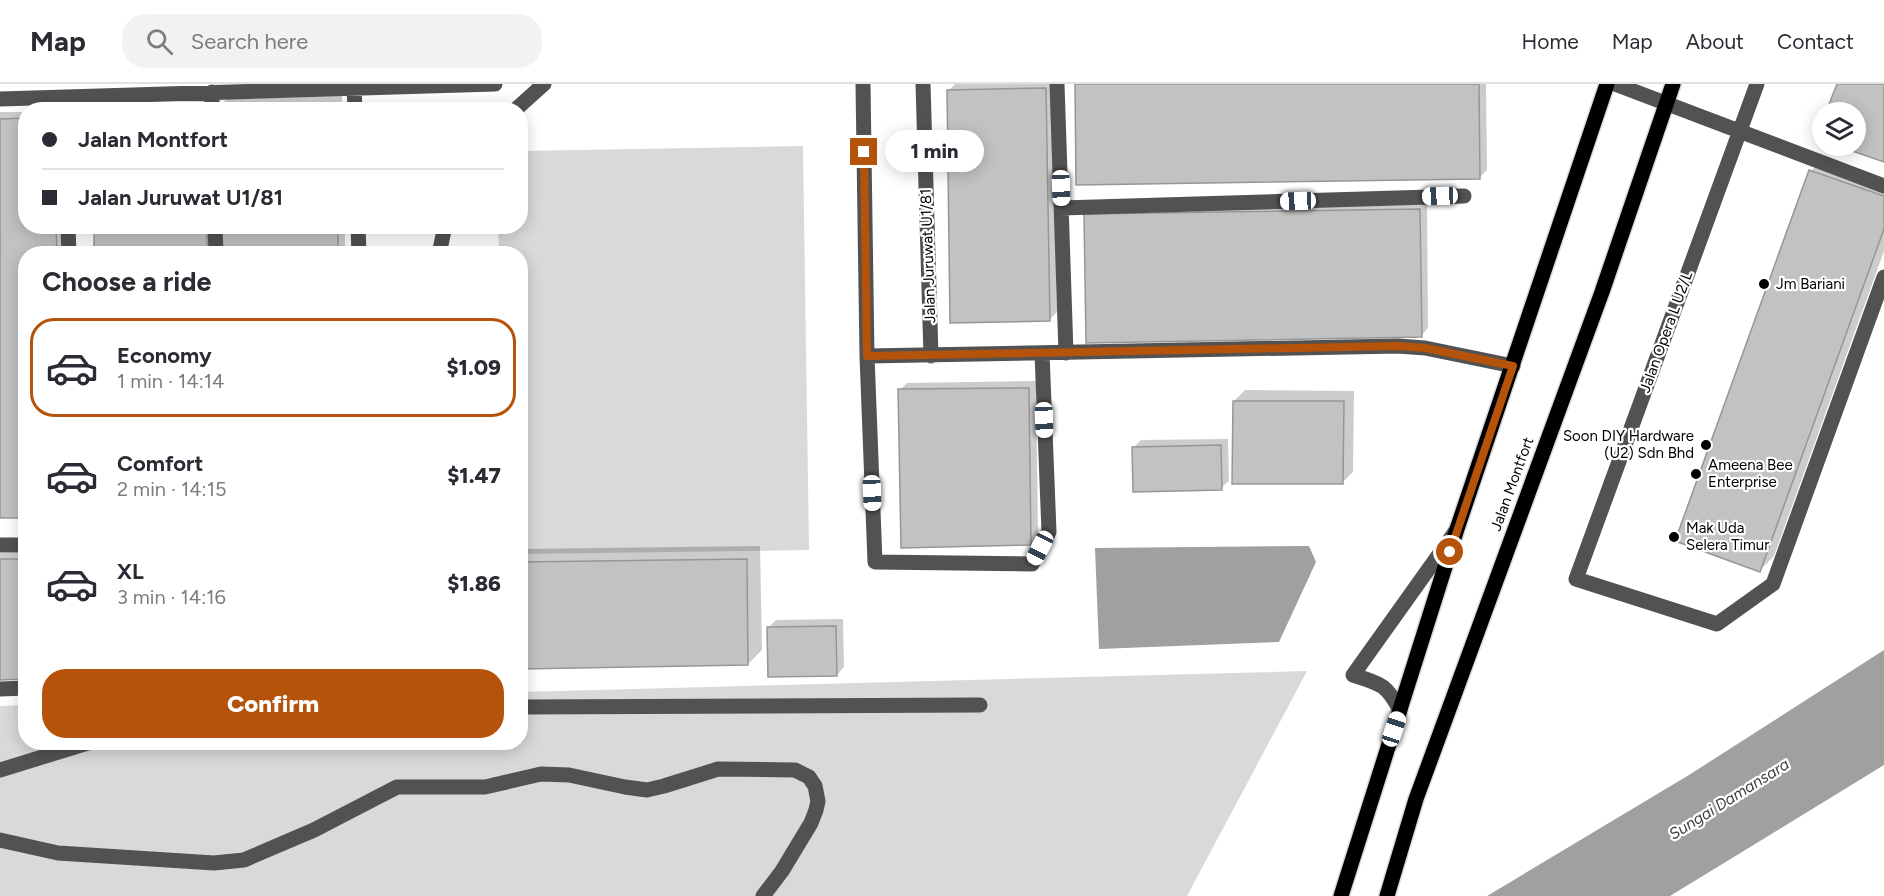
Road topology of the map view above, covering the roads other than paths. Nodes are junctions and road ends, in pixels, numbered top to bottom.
1 (495, 84) edge
2 (544, 84) edge
3 (863, 84) edge
4 (923, 84) edge
5 (1057, 84) edge
6 (1607, 84) edge
7 (1615, 84) edge
8 (1673, 84) edge
9 (1757, 84) edge
10 (354, 88) junction
11 (155, 89) edge
12 (212, 92) junction
13 (0, 99) edge
14 (48, 102) edge
15 (70, 102) edge
16 (212, 102) edge
17 (355, 102) edge
18 (524, 102) edge
19 (1667, 102) junction
20 (1740, 130) junction
21 (1884, 186) edge
22 (1464, 196) dead end
23 (1061, 208) junction
24 (1884, 277) edge
25 (1042, 353) junction
26 (1066, 353) junction
27 (867, 356) junction
28 (931, 356) junction
29 (1513, 366) junction
30 (1457, 529) junction
31 (0, 545) edge
32 (18, 545) edge
33 (18, 688) edge
34 (0, 689) edge
35 (980, 705) dead end
36 (528, 707) edge
37 (1400, 710) junction
38 (65, 750) edge
39 (0, 770) edge
40 (0, 840) edge
41 (764, 896) edge
42 (1341, 896) edge
43 (1387, 896) edge

1 - 10 street
2 - 18 street
3 - 27 street
4 - 28 street, Jalan Juruwat U1/81
5 - 23 street
6 - 29 main road
7 - 19 street
8 - 19 main road, Jalan Montfort
9 - 20 street, Jalan Opera L U2/L
10 - 12 street
10 - 17 street
11 - 12 street
11 - 15 street
12 - 16 street
13 - 14 street
19 - 20 street
19 - 43 main road, Jalan Montfort
20 - 21 street
20 - 24 street, Jalan Opera L U2/L
22 - 23 street
23 - 26 street
25 - 26 street
25 - 27 street
25 - 28 street
26 - 29 street
27 - 28 street
29 - 30 main road
30 - 37 main road
30 - 37 street
31 - 32 street
33 - 34 street
35 - 36 street
37 - 42 main road
38 - 39 street
40 - 41 street

